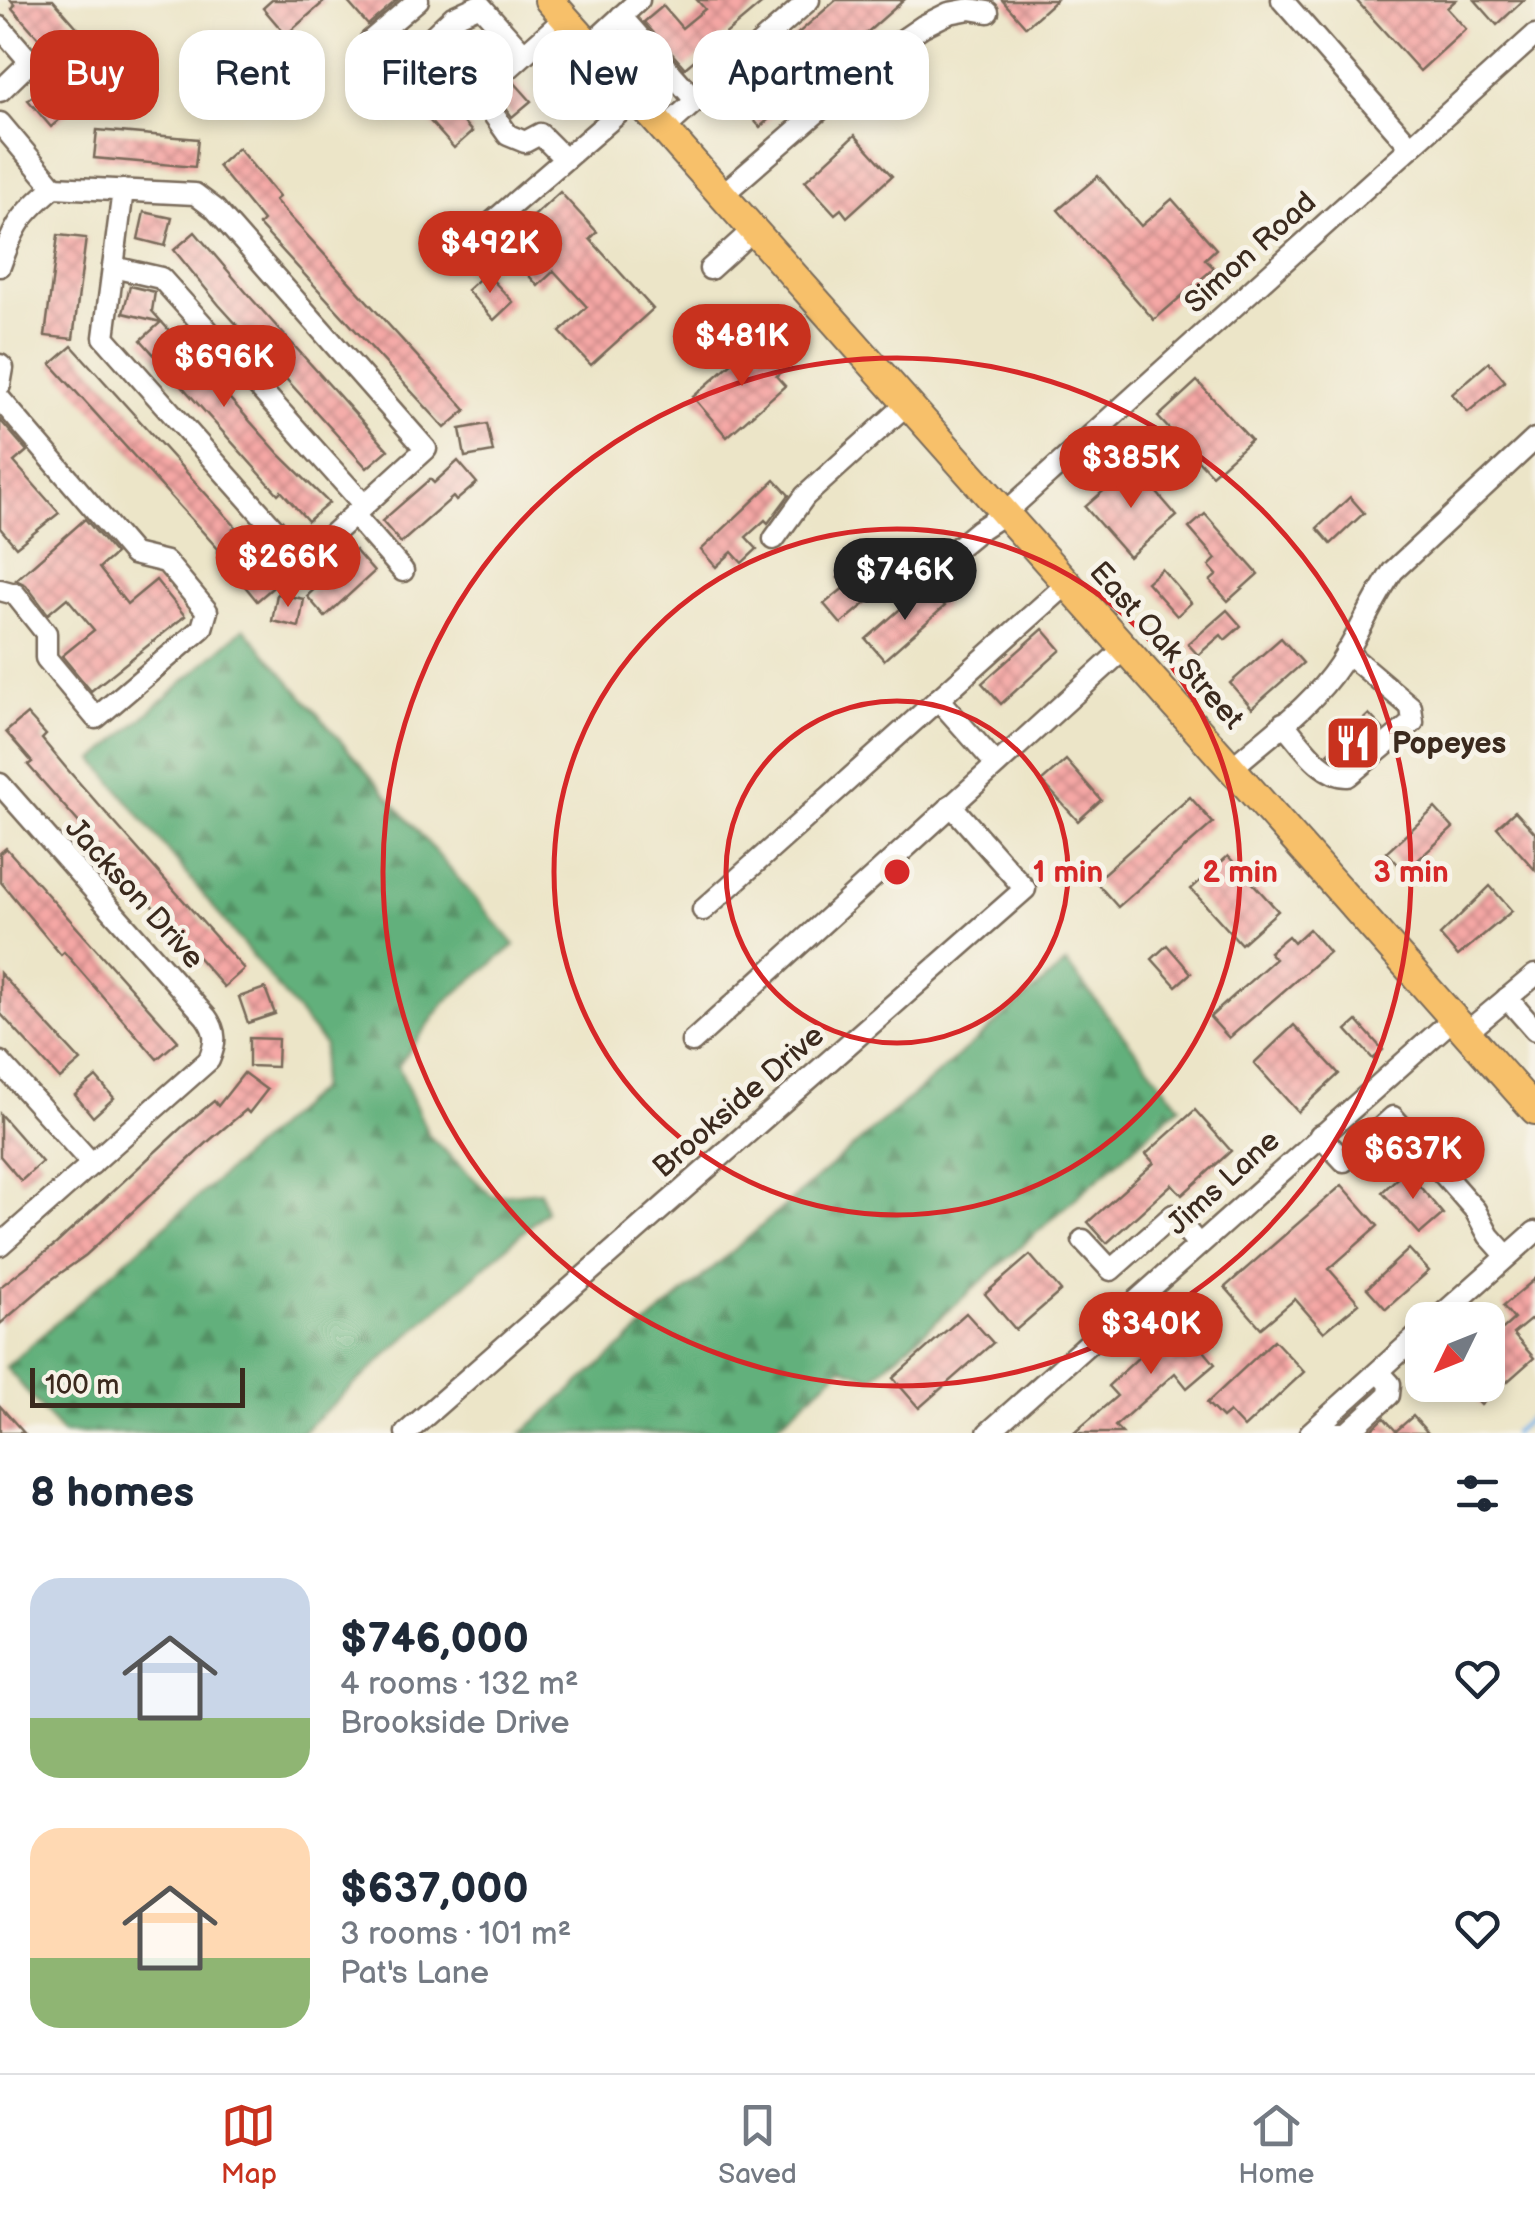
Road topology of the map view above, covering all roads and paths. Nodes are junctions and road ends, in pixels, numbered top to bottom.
1 (418, 0) edge
2 (809, 0) edge
3 (1282, 0) edge
4 (629, 6) edge
5 (557, 9) edge
6 (988, 12) dead end
7 (0, 27) edge
8 (383, 30) edge
9 (439, 30) edge
10 (502, 30) edge
11 (575, 30) edge
12 (605, 30) edge
13 (775, 30) edge
14 (1535, 35) edge
15 (513, 42) edge
16 (524, 54) junction
17 (513, 64) edge
18 (0, 91) edge
19 (693, 97) edge
20 (693, 104) edge
21 (497, 120) edge
22 (611, 120) edge
23 (656, 120) edge
24 (0, 123) edge
25 (664, 129) junction
26 (1411, 147) junction
27 (565, 160) junction
28 (54, 187) junction
29 (122, 190) junction
30 (722, 196) junction
31 (490, 225) dead end
32 (753, 230) junction
33 (0, 266) edge
34 (113, 267) junction
35 (710, 268) dead end
36 (0, 365) edge
37 (0, 385) edge
38 (0, 400) edge
39 (908, 404) junction
40 (1535, 439) edge
41 (359, 510) junction
42 (1005, 513) junction
43 (774, 539) dead end
44 (403, 571) dead end
45 (924, 574) dead end
46 (1068, 583) junction
47 (0, 590) edge
48 (1126, 646) junction
49 (1346, 652) junction
50 (938, 699) junction
51 (1283, 723) junction
52 (996, 764) junction
53 (1232, 767) junction
54 (0, 784) edge
55 (951, 805) junction
56 (703, 910) dead end
57 (1535, 976) edge
58 (1507, 998) junction
59 (1461, 1025) junction
60 (1535, 1030) edge
61 (692, 1042) dead end
62 (0, 1062) edge
63 (1535, 1110) edge
64 (1320, 1135) junction
65 (92, 1164) junction
66 (1535, 1232) edge
67 (1082, 1240) dead end
68 (1198, 1244) junction
69 (0, 1246) edge
70 (1133, 1251) junction
71 (1508, 1256) junction
72 (1160, 1279) junction
73 (1456, 1302) edge
74 (1405, 1348) edge
75 (1316, 1428) edge
76 (406, 1433) edge
77 (988, 1433) edge

1 - 8 street
2 - 13 street
3 - 26 street
4 - 12 street
4 - 19 street
5 - 11 highway, East Oak Street
5 - 16 street
6 - 30 street
7 - 18 street
9 - 10 street
14 - 26 street, Simon Road
15 - 16 street
16 - 17 street
20 - 25 street
21 - 27 street
22 - 27 street
23 - 25 highway, East Oak Street
24 - 28 street
25 - 30 highway, East Oak Street
26 - 42 street, Simon Road
27 - 31 street
28 - 29 street
28 - 33 street
29 - 34 street
29 - 41 street
30 - 32 highway, East Oak Street
32 - 35 street
32 - 39 highway, East Oak Street
34 - 41 street
34 - 41 street
36 - 37 street
38 - 47 street
39 - 42 highway, East Oak Street
39 - 43 street
40 - 49 street
41 - 44 street
42 - 45 street, Simon Road
42 - 46 highway, East Oak Street
46 - 48 highway, East Oak Street
46 - 50 street
48 - 52 street
48 - 53 highway, East Oak Street
49 - 51 street
49 - 51 street
50 - 52 street
50 - 56 street
51 - 53 street
52 - 55 street
53 - 59 highway, East Oak Street
54 - 65 street, Jackson Drive
55 - 61 street
55 - 76 street, Brookside Drive
57 - 58 street, Jims Lane
58 - 59 street, Jims Lane
58 - 60 street
59 - 63 highway, East Oak Street
59 - 64 street, Jims Lane
62 - 65 street
64 - 68 street, Jims Lane
64 - 71 street
65 - 69 street
66 - 71 street
67 - 70 street
68 - 70 street
68 - 72 street, Jims Lane
70 - 72 street
71 - 73 street
72 - 77 street, Jims Lane
74 - 75 street

